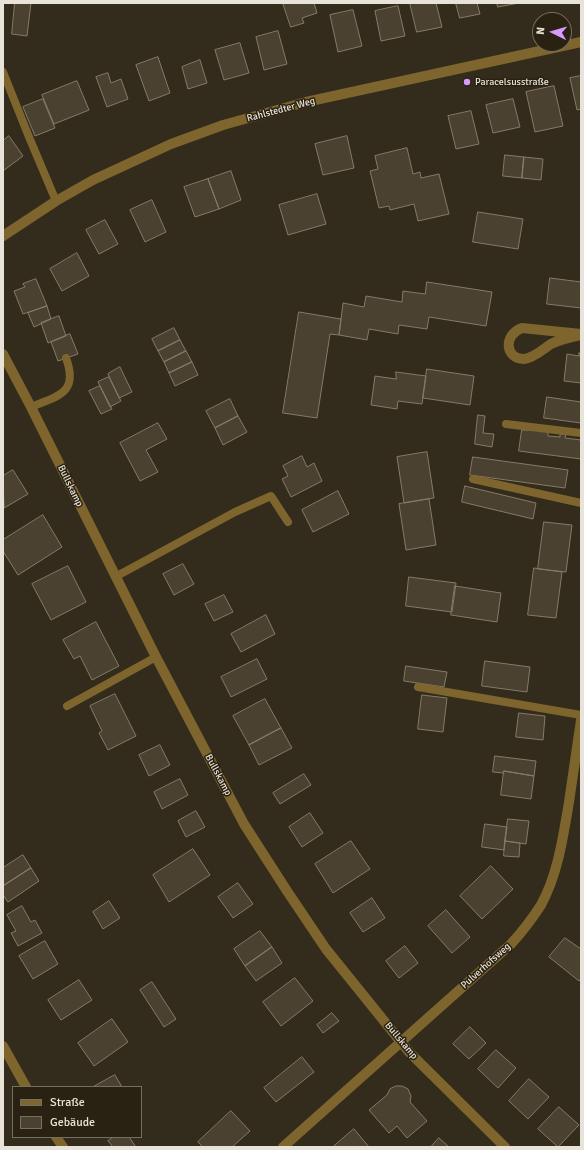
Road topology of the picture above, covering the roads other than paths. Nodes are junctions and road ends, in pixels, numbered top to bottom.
1 (581, 42) edge
2 (3, 72) edge
3 (56, 201) junction
4 (3, 236) edge
5 (581, 334) edge
6 (3, 354) edge
7 (66, 358) dead end
8 (31, 406) junction
9 (506, 424) dead end
10 (581, 433) edge
11 (473, 479) dead end
12 (581, 503) edge
13 (288, 522) dead end
14 (115, 577) junction
15 (156, 657) junction
16 (418, 687) dead end
17 (67, 706) dead end
18 (581, 715) edge
19 (581, 720) edge
20 (400, 1042) junction
21 (3, 1046) edge
22 (25, 1086) edge
23 (57, 1138) edge
24 (63, 1147) edge
25 (282, 1147) edge
26 (505, 1147) edge

1 - 3 street, Rahlstedter Weg
2 - 3 lane
3 - 4 street, Rahlstedter Weg
5 - 5 street
6 - 8 street, Bullskamp
7 - 8 lane
8 - 14 street, Bullskamp
9 - 10 lane
11 - 12 lane
13 - 14 lane
14 - 15 street, Bullskamp
15 - 17 lane
15 - 20 street, Bullskamp
16 - 18 lane
19 - 20 street, Pulverhofsweg
20 - 25 street, Pulverhofsweg
20 - 26 street, Bullskamp
21 - 22 street
23 - 24 street

